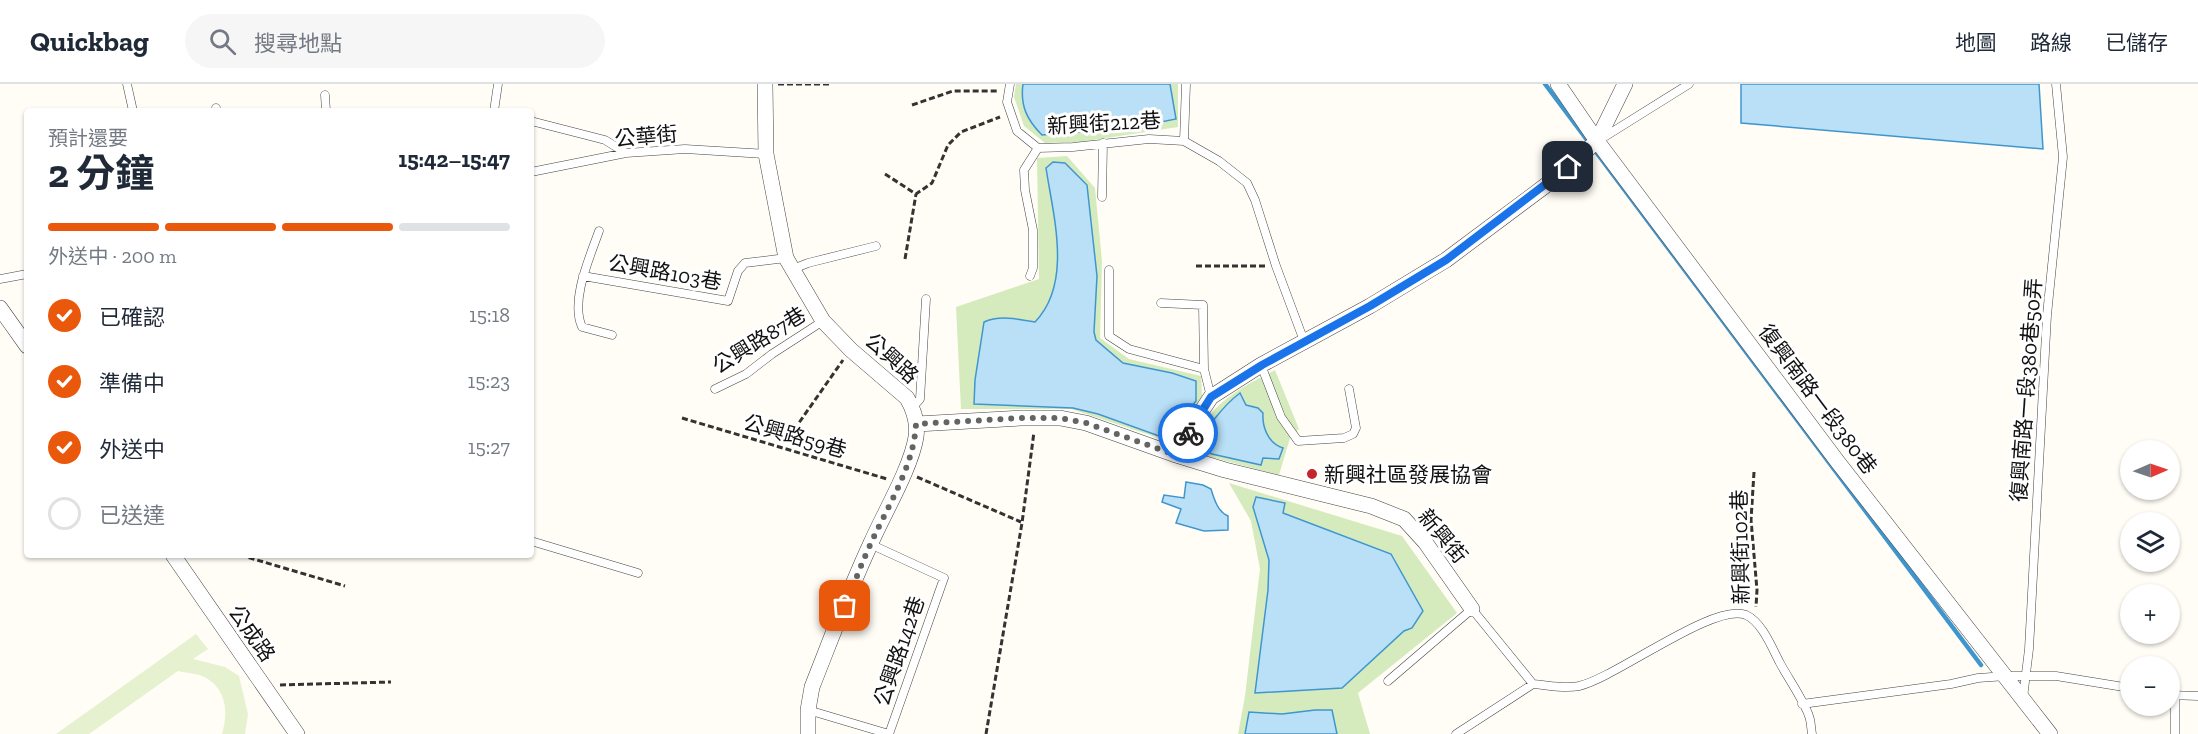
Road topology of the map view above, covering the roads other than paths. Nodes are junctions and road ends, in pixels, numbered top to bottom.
1 (127, 84) edge
2 (498, 84) edge
3 (765, 84) edge
4 (1186, 84) edge
5 (1558, 84) edge
6 (1625, 84) edge
7 (1689, 84) edge
8 (2056, 84) edge
9 (1009, 88) edge
10 (325, 95) dead end
11 (132, 108) edge
12 (326, 108) edge
13 (494, 108) edge
14 (534, 122) edge
15 (1184, 141) junction
16 (1597, 141) junction
17 (1103, 143) junction
18 (1038, 148) junction
19 (626, 153) junction
20 (766, 154) junction
21 (534, 171) edge
22 (1102, 197) dead end
23 (599, 231) dead end
24 (876, 246) dead end
25 (789, 264) junction
26 (1109, 270) dead end
27 (24, 275) edge
28 (583, 276) junction
29 (1030, 276) dead end
30 (0, 279) edge
31 (926, 299) dead end
32 (1161, 303) dead end
33 (0, 308) edge
34 (823, 321) junction
35 (612, 335) dead end
36 (1304, 341) junction
37 (24, 342) edge
38 (1262, 365) junction
39 (1204, 369) junction
40 (715, 389) dead end
41 (1349, 389) dead end
42 (1211, 397) junction
43 (912, 408) junction
44 (916, 424) junction
45 (1173, 454) junction
46 (534, 542) edge
47 (870, 544) junction
48 (175, 558) edge
49 (638, 573) dead end
50 (1472, 609) junction
51 (2006, 676) junction
52 (2026, 676) junction
53 (1388, 681) dead end
54 (1533, 684) junction
55 (2120, 686) edge
56 (2180, 695) edge
57 (2198, 696) edge
58 (2023, 698) junction
59 (1802, 704) junction
60 (808, 710) junction
61 (2174, 716) edge
62 (297, 734) edge
63 (808, 734) edge
64 (1456, 734) edge
65 (1812, 734) edge
66 (2050, 734) edge
67 (2175, 734) edge

1 - 11 lane
2 - 13 lane
3 - 20 street, 公興路
4 - 15 lane
5 - 16 street, 復興南路一段380巷
6 - 16 street
7 - 16 lane
8 - 52 lane, 復興南路一段380巷50弄
9 - 18 lane, 新興街212巷
10 - 12 lane
14 - 19 lane
15 - 17 lane, 新興街212巷
15 - 36 lane, 新興街212巷
16 - 36 street
16 - 51 street, 復興南路一段380巷
17 - 18 lane, 新興街212巷
17 - 22 lane
18 - 29 lane
19 - 20 lane, 公華街
19 - 21 lane, 公華街
20 - 25 street, 公興路
23 - 28 lane
24 - 25 lane
25 - 28 lane, 公興路103巷
25 - 34 street, 公興路
26 - 39 lane
27 - 30 lane
28 - 35 lane
31 - 43 lane
32 - 39 lane
33 - 37 street
34 - 40 lane, 公興路87巷
34 - 43 street, 公興路
36 - 38 street
38 - 41 lane
38 - 42 street
39 - 42 lane
42 - 45 street
43 - 44 street, 公興路
44 - 45 street, 新興街
44 - 47 street, 公興路
45 - 50 street, 新興街
46 - 49 lane
47 - 60 street, 公興路
47 - 60 lane, 公興路142巷
48 - 62 street, 公成路
50 - 53 lane
50 - 54 lane, 新興街
51 - 52 lane
51 - 58 street, 復興南路一段380巷
51 - 59 lane
52 - 55 lane
52 - 58 lane, 復興南路一段380巷50弄
54 - 59 lane
54 - 64 lane
56 - 57 lane
58 - 66 street, 復興南路一段380巷
59 - 65 lane
60 - 63 street, 公興路
61 - 67 lane

